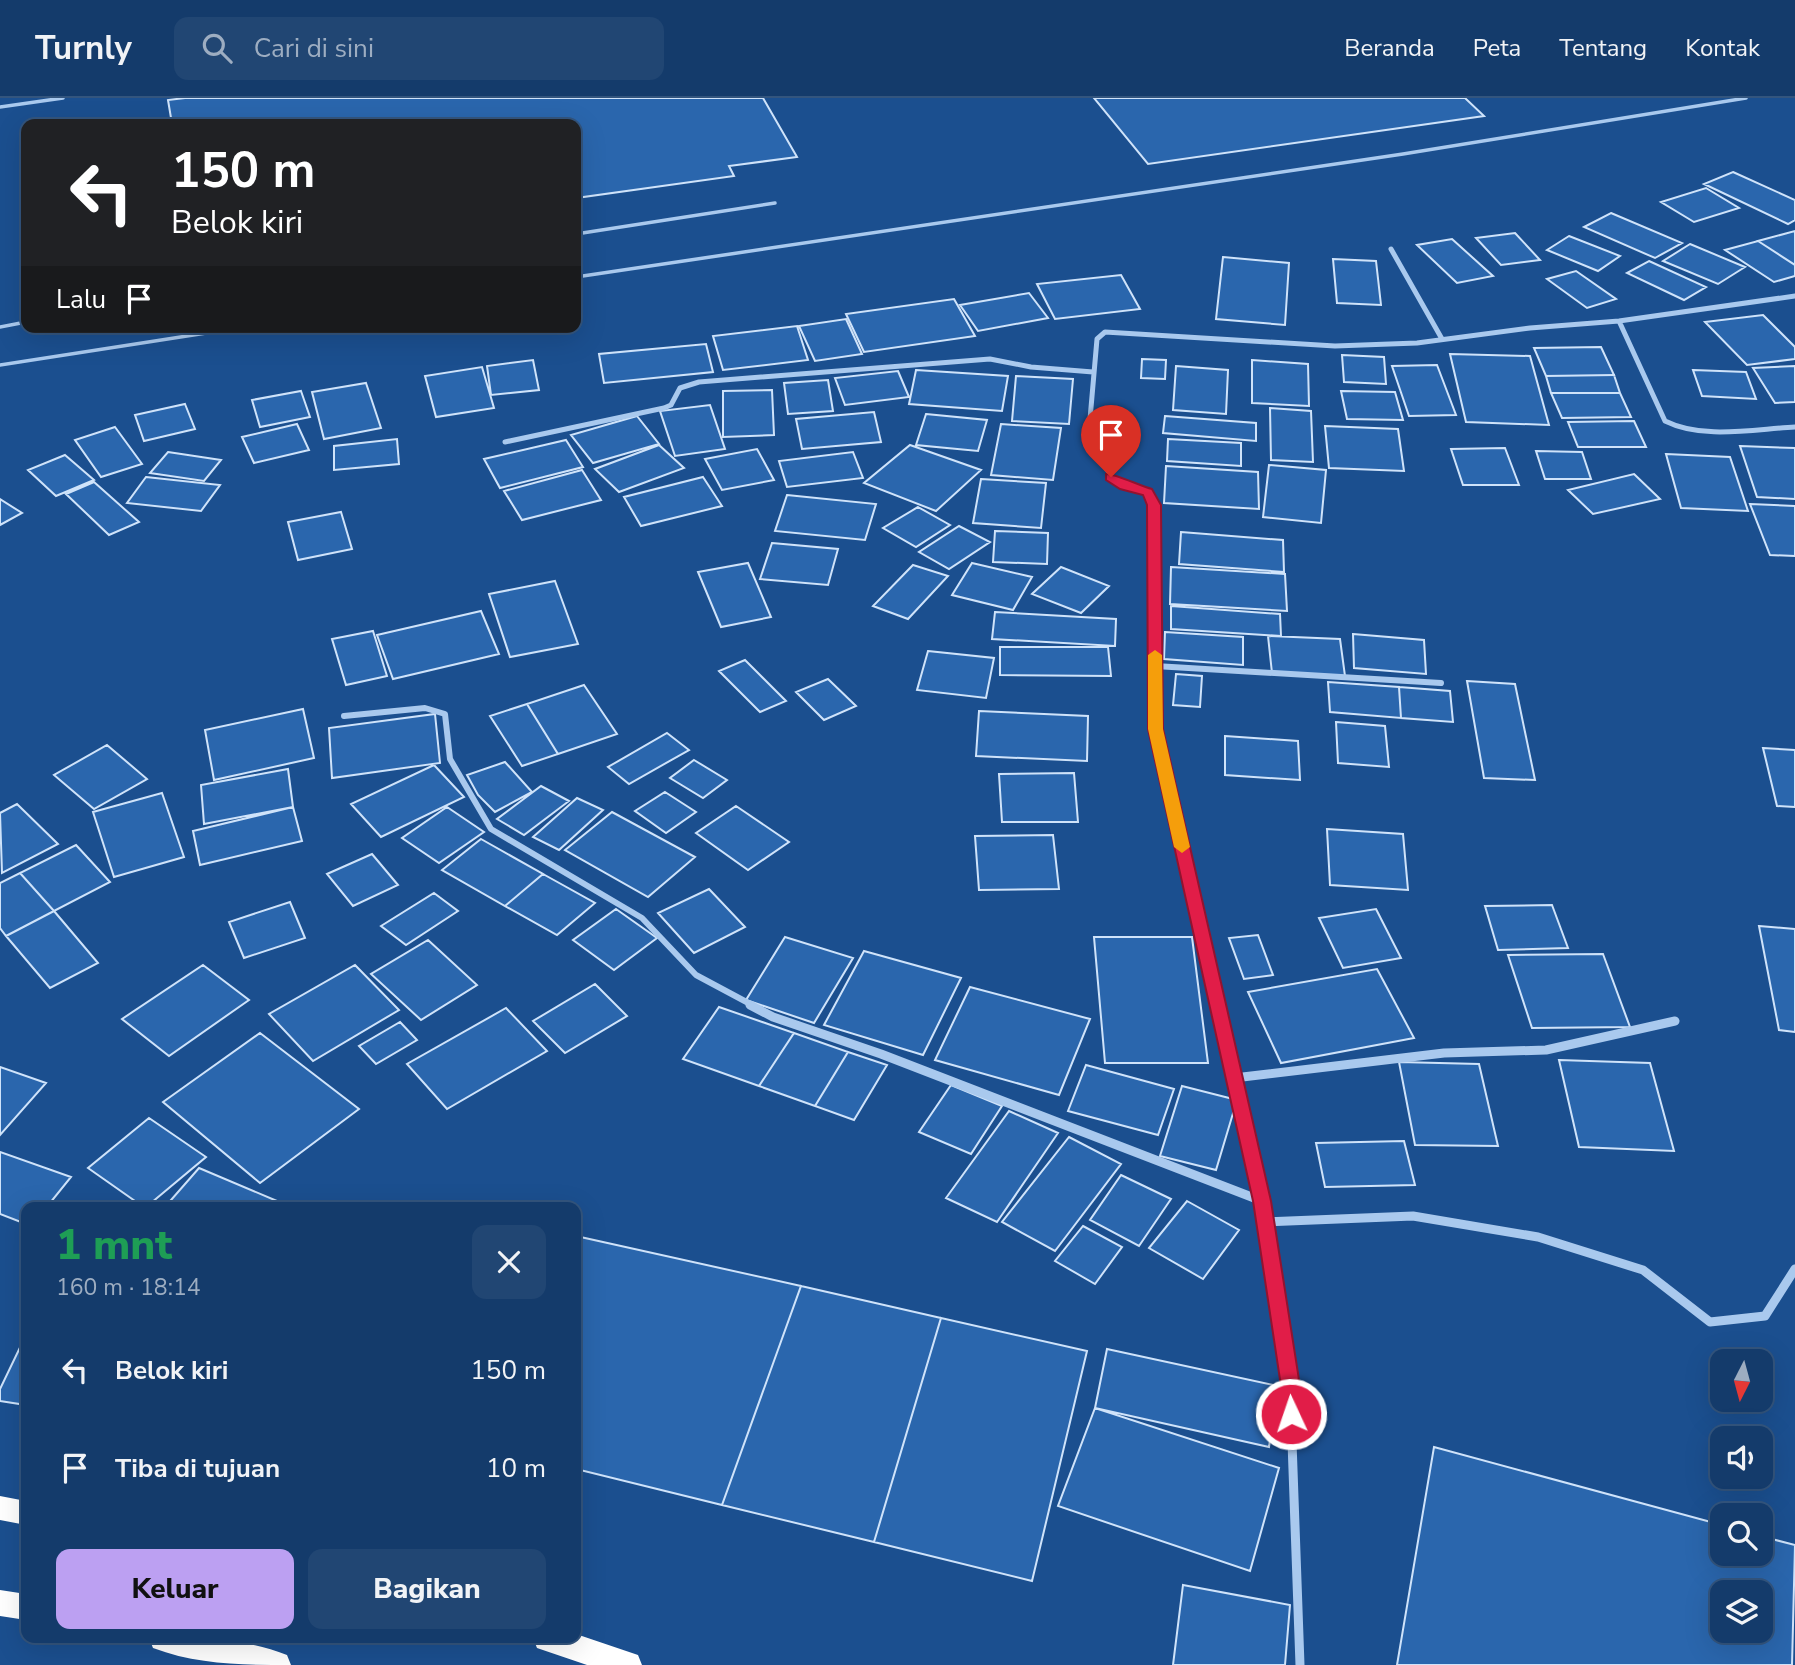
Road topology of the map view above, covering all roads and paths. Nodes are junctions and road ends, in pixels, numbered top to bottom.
1 (63, 98) edge
2 (1746, 98) edge
3 (0, 107) edge
4 (775, 203) dead end
5 (581, 233) edge
6 (1391, 249) dead end
7 (581, 276) edge
8 (1795, 296) edge
9 (1619, 321) junction
10 (21, 323) edge
11 (0, 327) edge
12 (206, 333) edge
13 (1442, 340) junction
14 (0, 365) edge
15 (1093, 372) junction
16 (1795, 427) edge
17 (505, 442) dead end
18 (1155, 666) junction
19 (1441, 683) dead end
20 (344, 716) dead end
21 (1675, 1021) dead end
22 (1234, 1078) junction
23 (1262, 1201) junction
24 (1266, 1222) junction
25 (1795, 1269) edge
26 (0, 1508) edge
27 (21, 1512) edge
28 (0, 1603) edge
29 (21, 1605) edge
30 (184, 1643) edge
31 (562, 1643) edge
32 (277, 1665) edge
33 (628, 1665) edge
34 (1300, 1665) edge

1 - 3 lane
2 - 7 lane
4 - 5 lane
6 - 13 street
8 - 9 street
9 - 13 street
9 - 16 street
10 - 11 lane
12 - 14 lane
13 - 15 street
15 - 17 street
15 - 18 street
18 - 19 street
18 - 22 street
20 - 23 street
21 - 22 street
22 - 23 street
23 - 24 street
24 - 25 street
24 - 34 street
26 - 27 highway
28 - 29 highway
30 - 32 highway
31 - 33 highway

